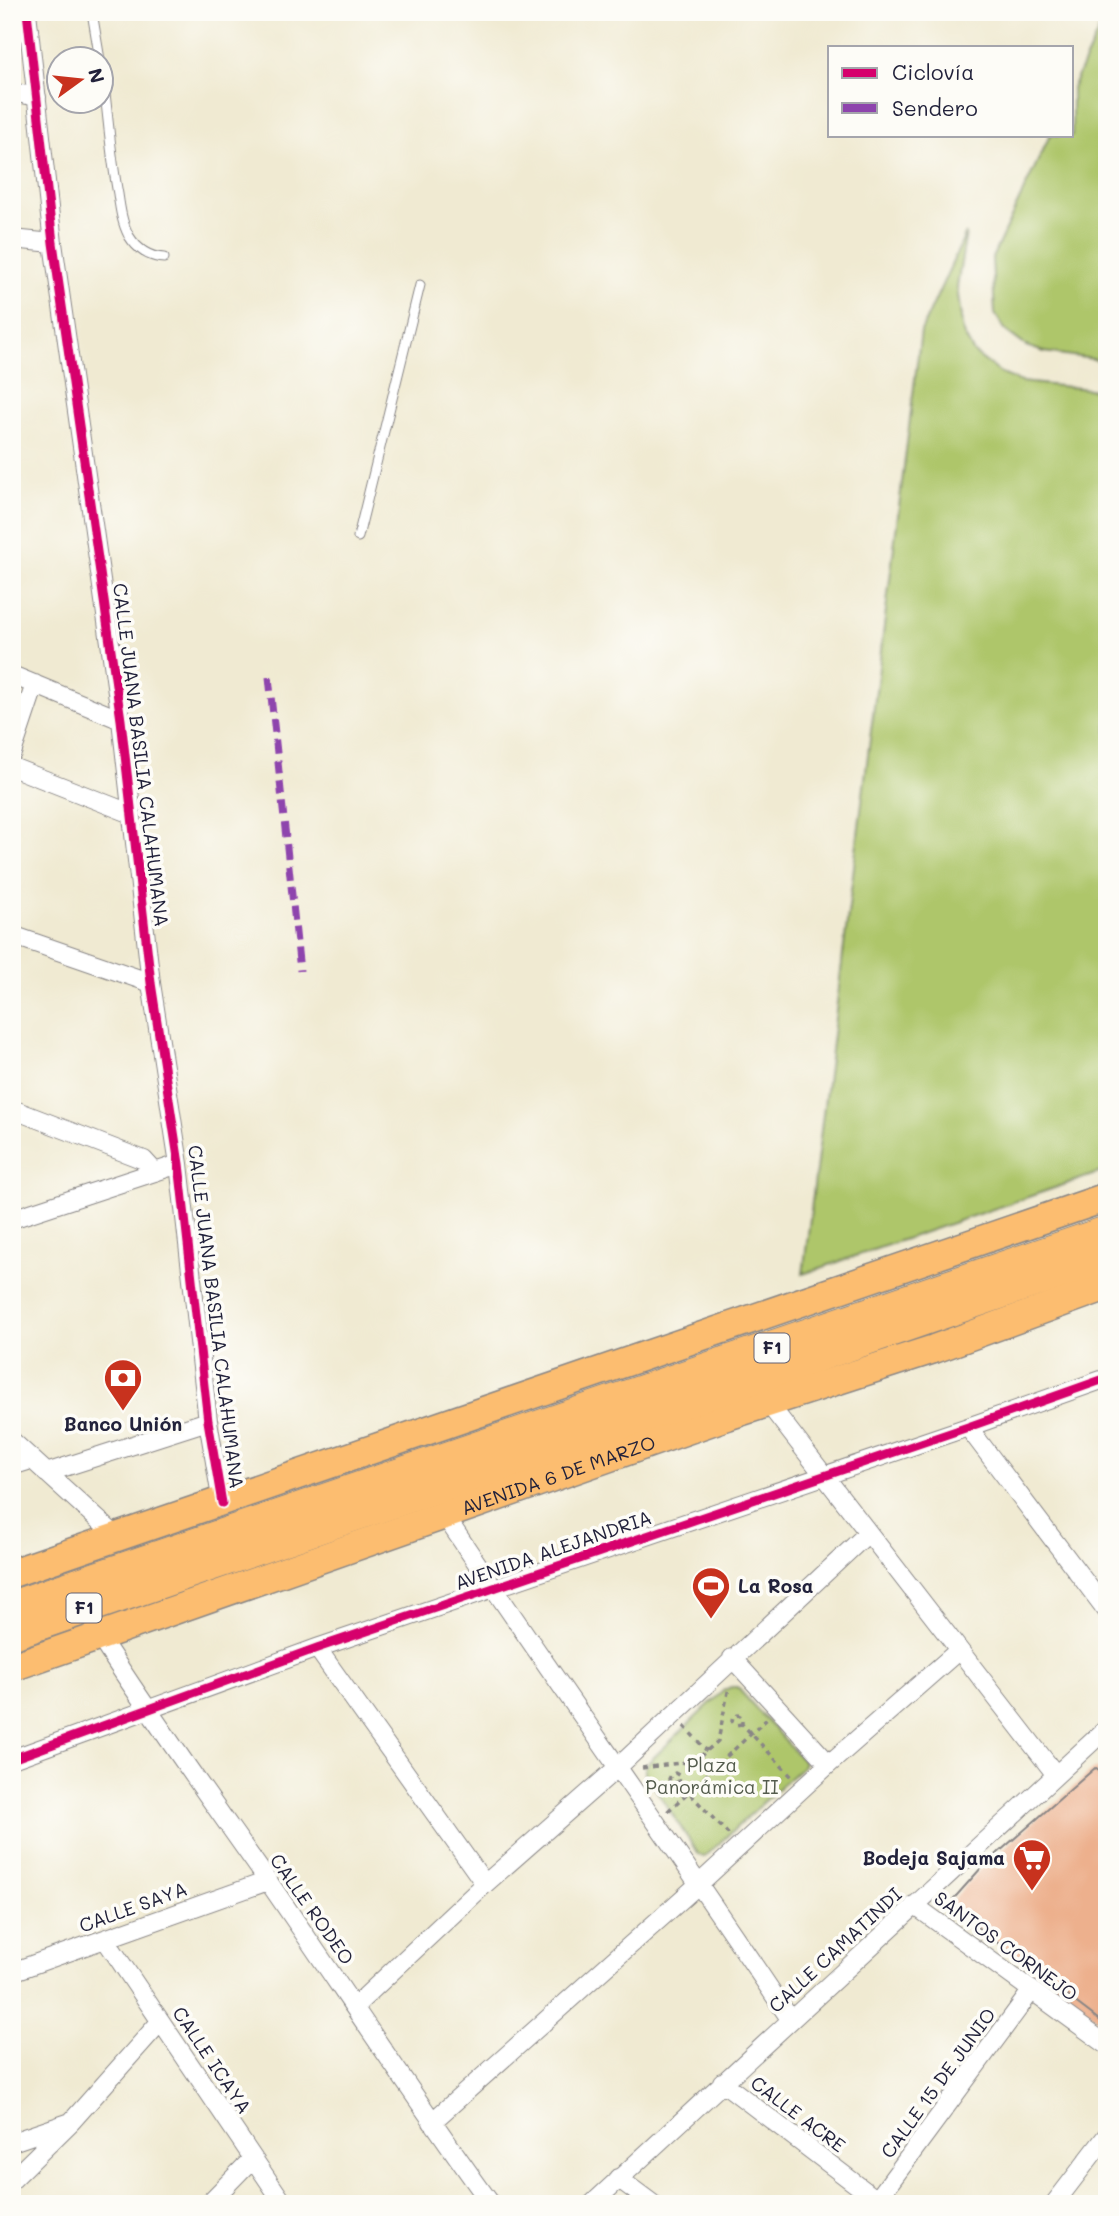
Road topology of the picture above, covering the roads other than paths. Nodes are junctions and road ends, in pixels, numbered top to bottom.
1 (27, 12) edge
2 (92, 12) edge
3 (98, 46) edge
4 (12, 92) edge
5 (37, 97) junction
6 (107, 116) edge
7 (12, 239) edge
8 (53, 243) junction
9 (164, 258) dead end
10 (420, 285) dead end
11 (358, 537) dead end
12 (12, 675) edge
13 (35, 684) junction
14 (121, 720) junction
15 (12, 753) edge
16 (12, 767) edge
17 (132, 814) junction
18 (12, 935) edge
19 (151, 984) junction
20 (12, 1109) edge
21 (179, 1164) junction
22 (155, 1172) junction
23 (1107, 1197) edge
24 (12, 1219) edge
25 (1107, 1232) edge
26 (1107, 1256) edge
27 (1104, 1293) edge
28 (1107, 1378) edge
29 (768, 1403) junction
30 (208, 1421) junction
31 (968, 1427) junction
32 (12, 1441) edge
33 (31, 1460) junction
34 (12, 1466) edge
35 (46, 1473) junction
36 (824, 1476) junction
37 (222, 1503) junction
38 (445, 1516) junction
39 (868, 1533) junction
40 (117, 1537) junction
41 (12, 1573) edge
42 (494, 1589) junction
43 (12, 1607) edge
44 (1107, 1611) edge
45 (12, 1633) edge
46 (99, 1636) junction
47 (317, 1648) junction
48 (959, 1650) junction
49 (732, 1658) junction
50 (12, 1667) edge
51 (146, 1710) junction
52 (1107, 1728) edge
53 (12, 1759) edge
54 (828, 1764) junction
55 (617, 1768) junction
56 (1056, 1775) junction
57 (268, 1881) junction
58 (485, 1884) junction
59 (700, 1884) junction
60 (914, 1905) junction
61 (105, 1940) junction
62 (12, 1972) edge
63 (1032, 1990) junction
64 (354, 2007) junction
65 (790, 2020) junction
66 (160, 2022) junction
67 (1107, 2045) edge
68 (722, 2082) junction
69 (71, 2122) junction
70 (432, 2122) junction
71 (1107, 2135) edge
72 (12, 2142) edge
73 (253, 2158) junction
74 (618, 2178) junction
75 (12, 2180) edge
76 (880, 2202) edge
77 (208, 2204) edge
78 (284, 2204) edge
79 (491, 2204) edge
80 (592, 2204) edge
81 (653, 2204) edge
82 (1054, 2204) edge

1 - 5 street, CALLE JUANA BASILIA CALAHUMANA
2 - 3 lane
4 - 5 street
5 - 8 street, CALLE JUANA BASILIA CALAHUMANA
6 - 9 lane
7 - 8 street
8 - 14 street, CALLE JUANA BASILIA CALAHUMANA
10 - 11 lane
12 - 13 street
13 - 14 street
13 - 15 street
14 - 17 street, CALLE JUANA BASILIA CALAHUMANA
16 - 17 street
17 - 19 street, CALLE JUANA BASILIA CALAHUMANA
18 - 19 street
19 - 21 street, CALLE JUANA BASILIA CALAHUMANA
20 - 22 street
21 - 22 street
21 - 30 street, CALLE JUANA BASILIA CALAHUMANA
22 - 24 street
23 - 37 main road
25 - 43 highway, F1
26 - 45 highway, AVENIDA 6 DE MARZO / F1
27 - 29 main road, AVENIDA 6 DE MARZO
28 - 31 street, AVENIDA ALEJANDRIA
29 - 36 street
29 - 38 main road, AVENIDA 6 DE MARZO
30 - 35 street
30 - 37 street, CALLE JUANA BASILIA CALAHUMANA
31 - 36 street, AVENIDA ALEJANDRIA
31 - 44 street
32 - 33 street
33 - 34 street
33 - 35 street
35 - 40 street
36 - 39 street
36 - 42 street, AVENIDA ALEJANDRIA
37 - 40 main road
38 - 42 street
38 - 46 main road, AVENIDA 6 DE MARZO
39 - 48 street
39 - 49 street
40 - 41 main road
42 - 47 street, AVENIDA ALEJANDRIA
42 - 55 street
46 - 50 main road, AVENIDA 6 DE MARZO
46 - 51 street, CALLE RODEO
47 - 51 street, AVENIDA ALEJANDRIA
47 - 58 street
48 - 54 street
48 - 56 street
49 - 54 street
49 - 55 street
51 - 53 street, AVENIDA ALEJANDRIA
51 - 57 street, CALLE RODEO
52 - 56 street, CALLE CAMATINDI
54 - 59 street
55 - 58 street
55 - 59 street
56 - 60 street, CALLE CAMATINDI
57 - 61 street, CALLE SAYA
57 - 64 street, CALLE RODEO
58 - 64 street
59 - 65 street
59 - 70 street
60 - 63 street, SANTOS CORNEJO
60 - 65 street, CALLE CAMATINDI
61 - 62 street, CALLE SAYA
61 - 66 street, CALLE ICAYA
63 - 67 street, SANTOS CORNEJO
63 - 76 street, CALLE 15 DE JUNIO
64 - 70 street, CALLE RODEO
65 - 68 street, CALLE CAMATINDI
66 - 69 street
66 - 73 street, CALLE ICAYA
68 - 74 street, CALLE CAMATINDI
68 - 76 street, CALLE ACRE
69 - 72 street
69 - 75 street
70 - 79 street, CALLE RODEO
71 - 82 street
73 - 77 street
73 - 78 street, CALLE ICAYA
74 - 80 street, CALLE CAMATINDI
74 - 81 street

